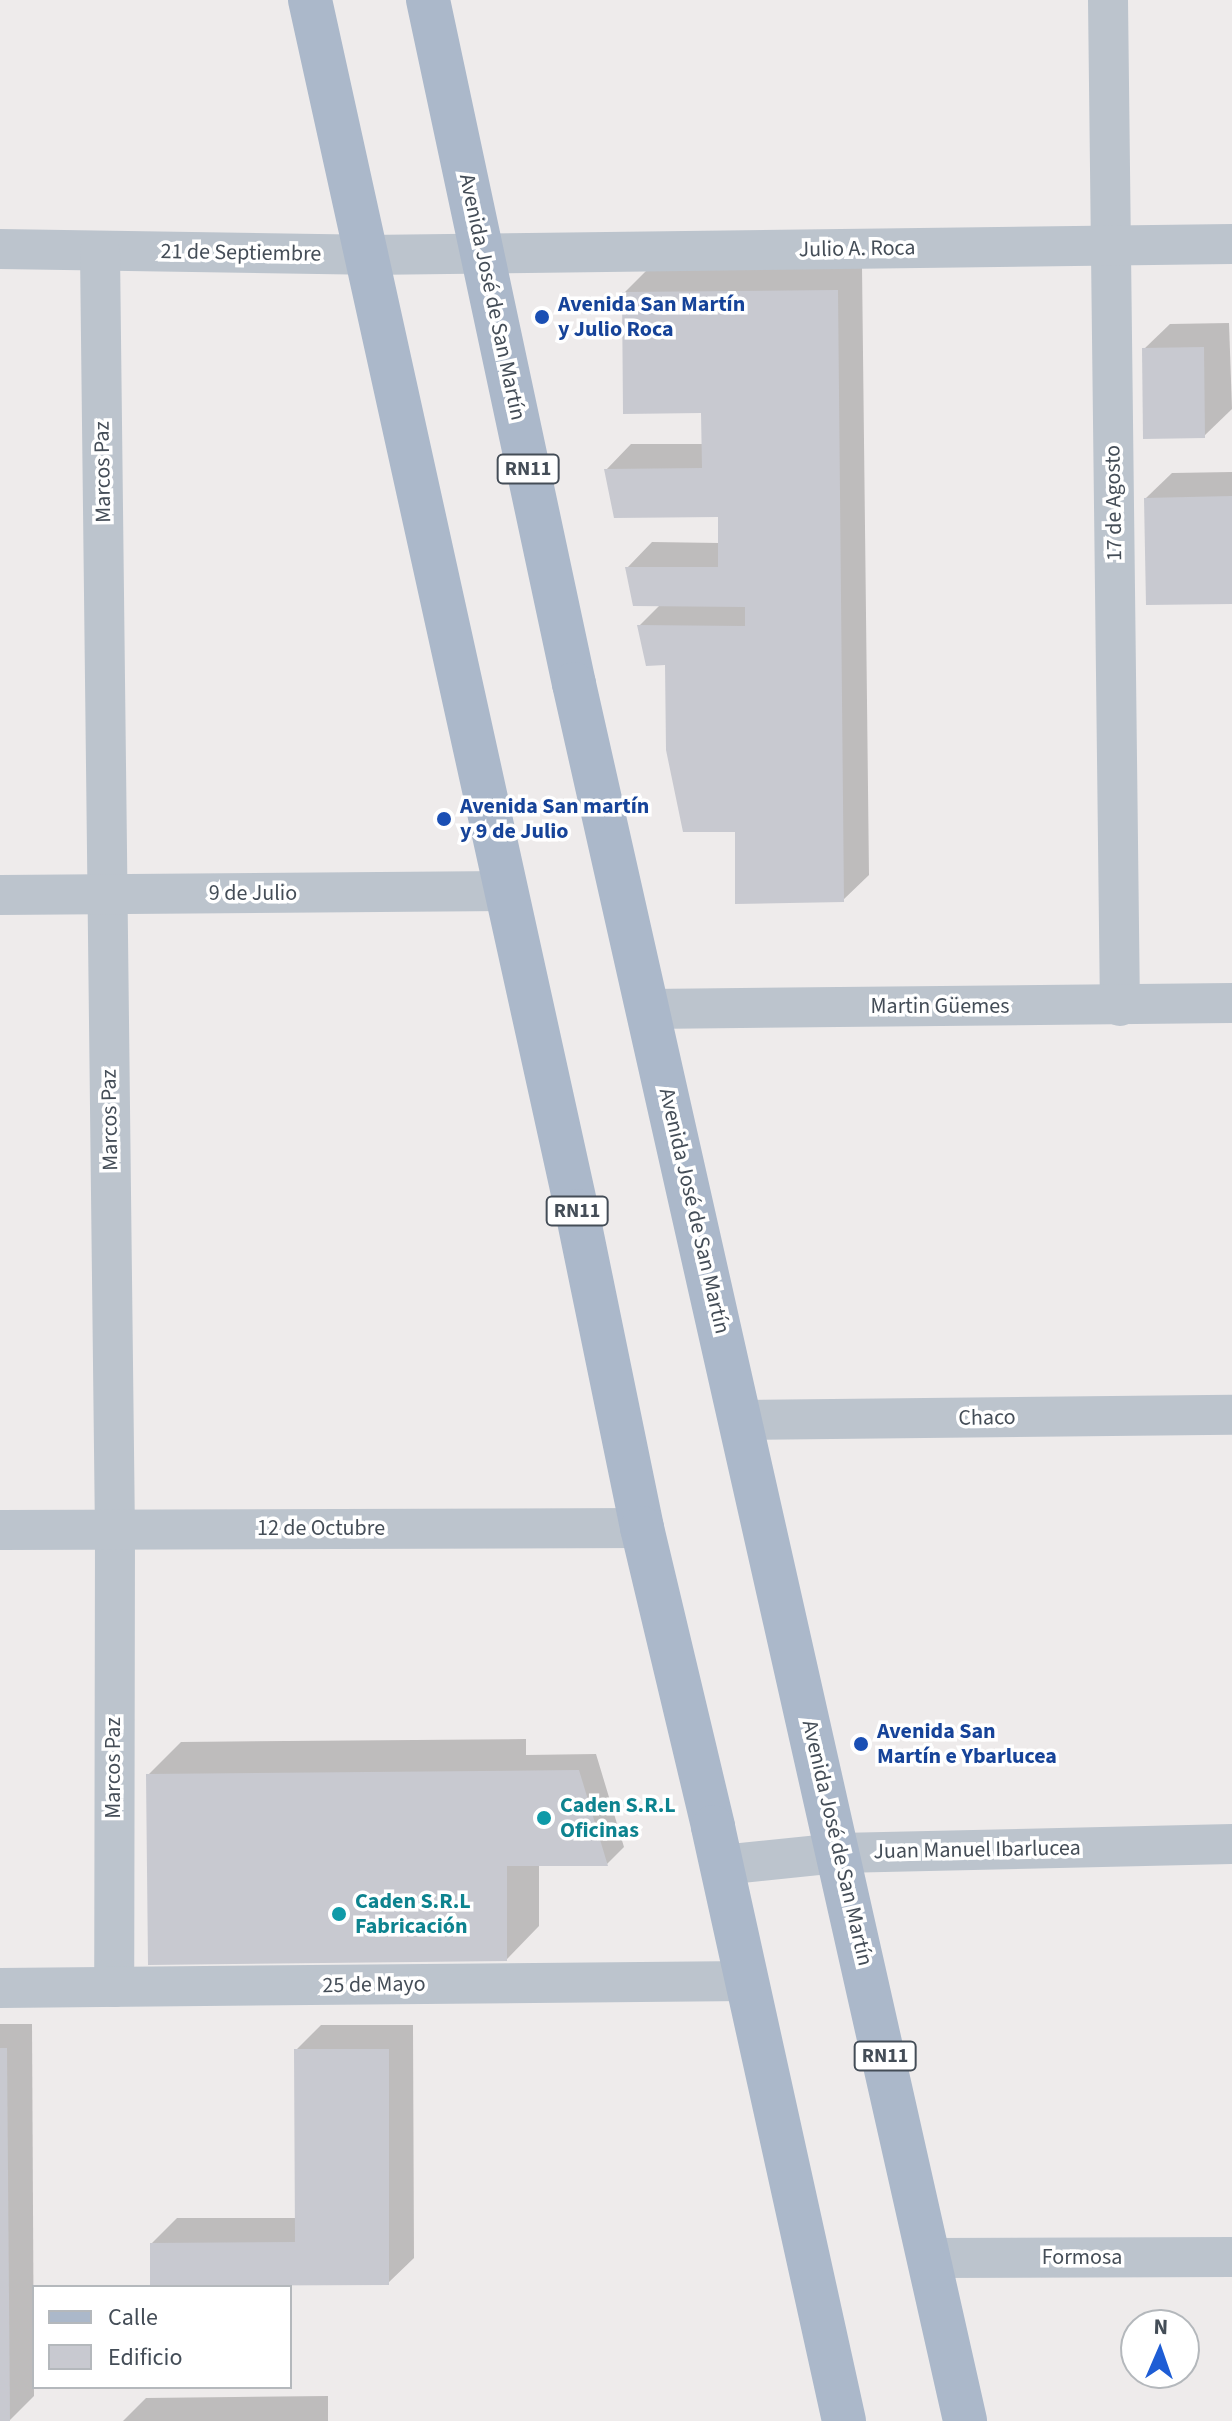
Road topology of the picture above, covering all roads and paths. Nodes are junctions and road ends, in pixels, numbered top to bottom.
1 (310, 0) edge
2 (428, 0) edge
3 (1108, 0) edge
4 (1232, 244) edge
5 (1111, 246) junction
6 (0, 249) edge
7 (100, 252) junction
8 (482, 253) junction
9 (366, 255) junction
10 (506, 891) junction
11 (0, 895) edge
12 (108, 895) junction
13 (1232, 1003) edge
14 (1120, 1006) junction
15 (648, 1009) junction
16 (1232, 1415) edge
17 (741, 1420) junction
18 (642, 1528) junction
19 (0, 1530) edge
20 (115, 1530) junction
21 (1232, 1844) edge
22 (839, 1853) junction
23 (722, 1865) junction
24 (747, 1981) junction
25 (114, 1987) junction
26 (0, 1988) edge
27 (1232, 2257) edge
28 (931, 2258) junction
29 (844, 2421) edge
30 (965, 2421) edge

1 - 9 main road, RN11
2 - 8 main road, Avenida José de San Martín / RN11
3 - 5 street, 17 de Agosto
4 - 5 street, Julio A. Roca
5 - 8 street, Julio A. Roca
5 - 14 street, 17 de Agosto
6 - 7 street, 21 de Septiembre
7 - 9 street, 21 de Septiembre
7 - 12 street, Marcos Paz
8 - 9 street, 21 de Septiembre
8 - 15 main road, Avenida José de San Martín / RN11
9 - 10 main road, RN11
10 - 12 street, 9 de Julio
10 - 18 main road, RN11
11 - 12 street, 9 de Julio
12 - 20 street, Marcos Paz
13 - 14 street, Martin Güemes
14 - 15 street, Martin Güemes
15 - 17 main road, Avenida José de San Martín / RN11
16 - 17 street, Chaco
17 - 22 main road, Avenida José de San Martín / RN11
18 - 20 street, 12 de Octubre
18 - 23 main road, RN11
19 - 20 street, 12 de Octubre
20 - 25 street, Marcos Paz
21 - 22 street, Juan Manuel Ibarlucea
22 - 23 street, Juan Manuel Ibarlucea
22 - 28 main road, Avenida José de San Martín / RN11
23 - 24 main road, RN11
24 - 25 street, 25 de Mayo
24 - 29 main road, RN11
25 - 26 street, 25 de Mayo
27 - 28 street, Formosa
28 - 30 main road, Avenida José de San Martín / RN11

